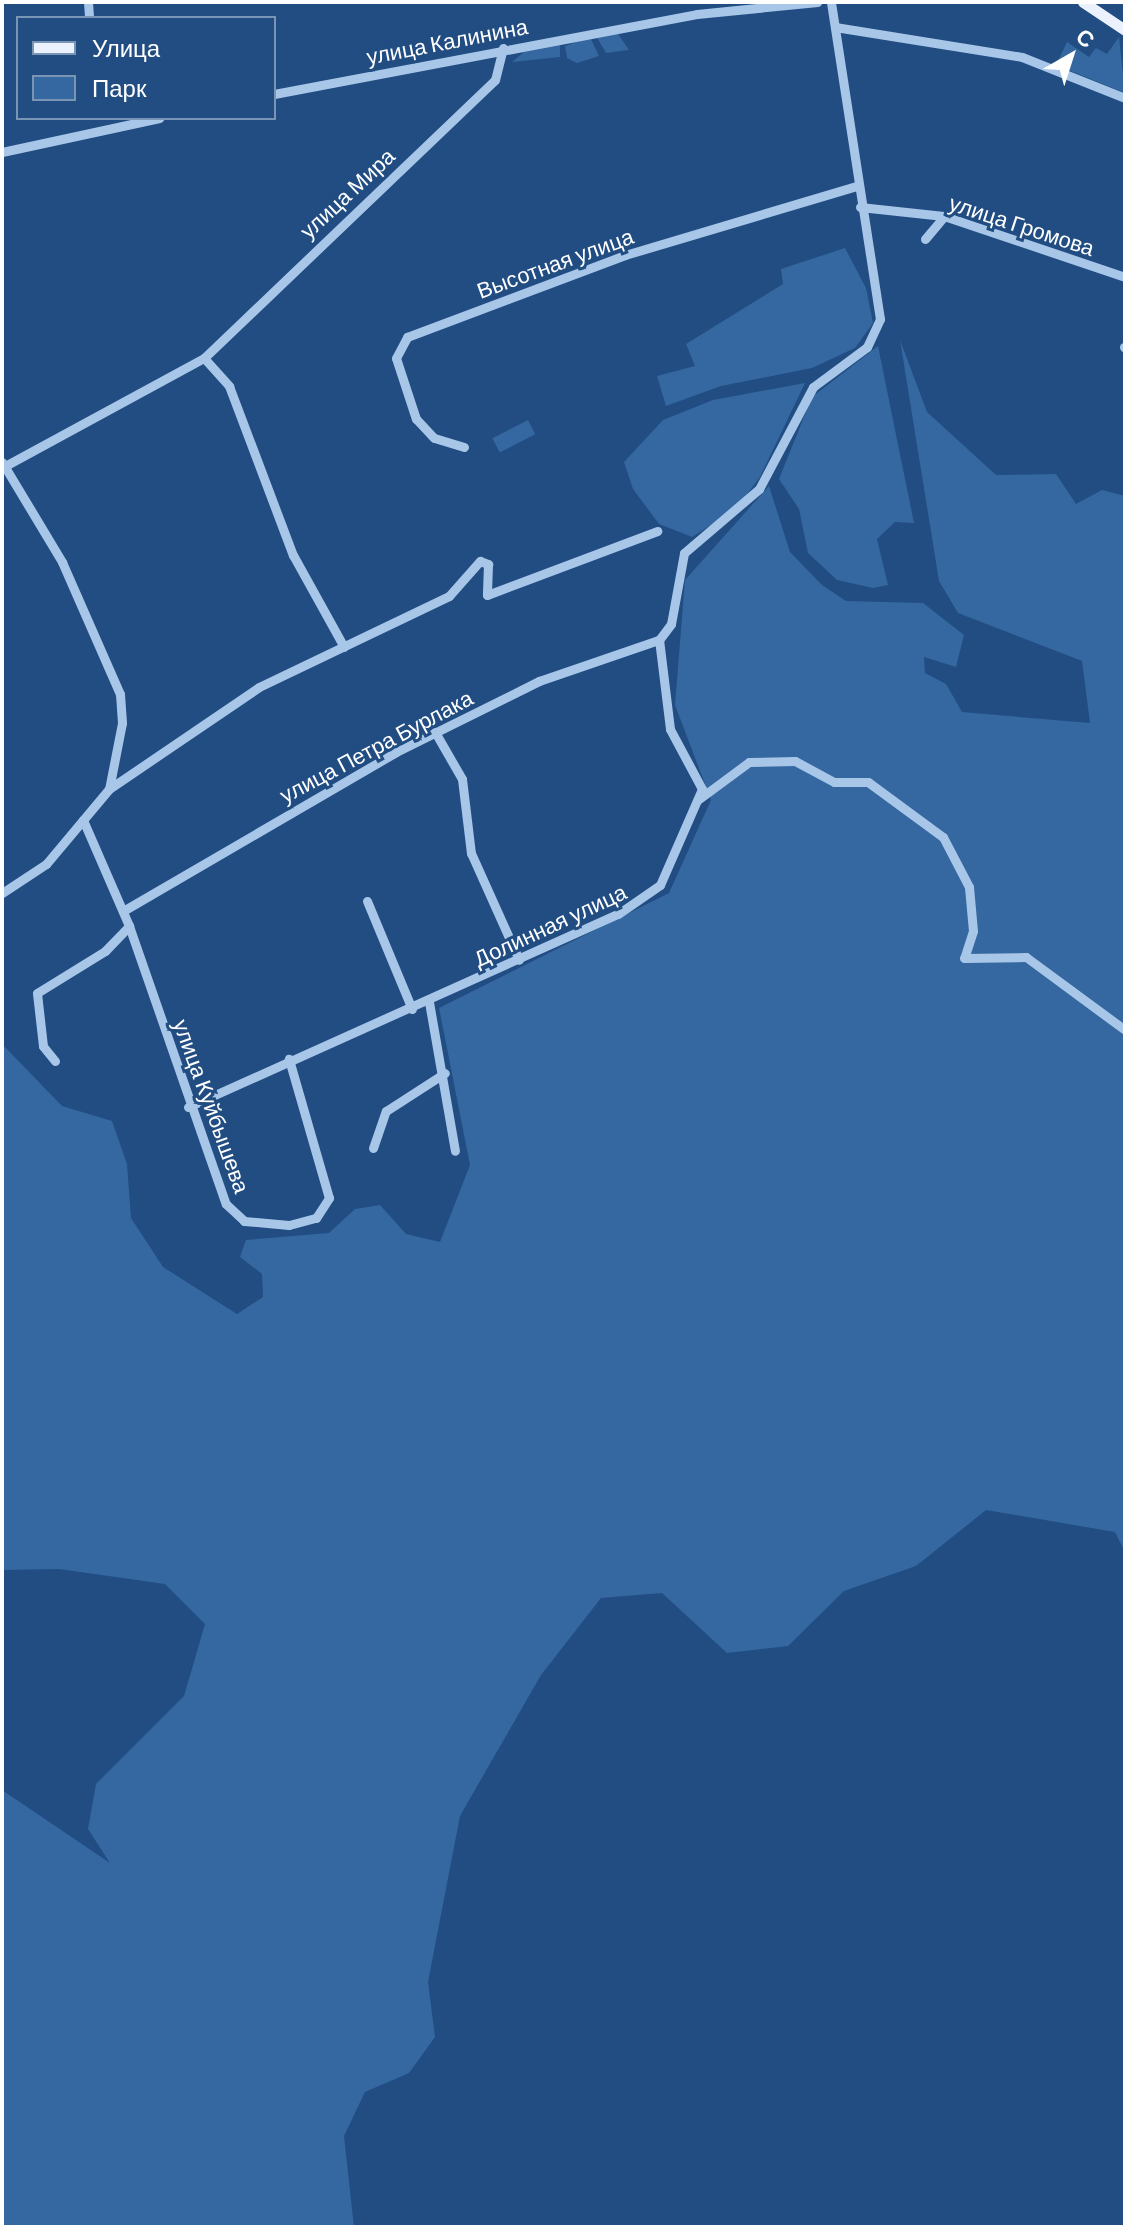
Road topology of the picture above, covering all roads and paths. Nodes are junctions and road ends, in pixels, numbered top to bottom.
1 (817, 2) edge
2 (831, 2) edge
3 (1083, 2) edge
4 (1091, 2) edge
5 (835, 27) junction
6 (1125, 28) edge
7 (503, 48) junction
8 (276, 94) edge
9 (1125, 98) edge
10 (140, 120) edge
11 (112, 123) edge
12 (2, 152) edge
13 (857, 186) junction
14 (860, 207) junction
15 (944, 216) junction
16 (925, 239) dead end
17 (1125, 277) edge
18 (204, 358) junction
19 (464, 447) dead end
20 (3, 464) edge
21 (657, 531) dead end
22 (659, 640) junction
23 (344, 647) junction
24 (435, 732) junction
25 (109, 789) junction
26 (699, 799) junction
27 (83, 820) junction
28 (2, 893) edge
29 (367, 901) dead end
30 (123, 911) junction
31 (129, 926) junction
32 (519, 960) junction
33 (429, 1002) junction
34 (412, 1009) junction
35 (1125, 1030) edge
36 (289, 1059) junction
37 (55, 1061) dead end
38 (445, 1073) junction
39 (188, 1107) junction
40 (373, 1148) dead end
41 (455, 1151) dead end

1 - 7 street, улица Калинина
2 - 5 street
3 - 6 main road
4 - 6 main road
5 - 9 street
5 - 13 street
7 - 8 street, улица Калинина
7 - 18 street, улица Мира
10 - 11 street
11 - 12 street
13 - 14 street
13 - 19 street, Высотная улица
14 - 15 street, улица Громова
14 - 22 street
15 - 16 street
15 - 17 street, улица Громова
18 - 20 street, улица Мира
18 - 23 street
20 - 25 street
21 - 23 street
22 - 24 street, улица Петра Бурлака
22 - 26 street
23 - 25 street
24 - 30 street, улица Петра Бурлака
24 - 32 street
25 - 27 street
26 - 32 street, Долинная улица
26 - 35 street
27 - 28 street
27 - 30 street, улица Куйбышева
29 - 34 street
30 - 31 street, улица Куйбышева
31 - 37 street
31 - 39 street, улица Куйбышева
32 - 33 street, Долинная улица
33 - 34 street, Долинная улица
33 - 38 street
34 - 36 street, Долинная улица
36 - 39 street, Долинная улица
36 - 39 street, улица Куйбышева
38 - 40 street
38 - 41 street

